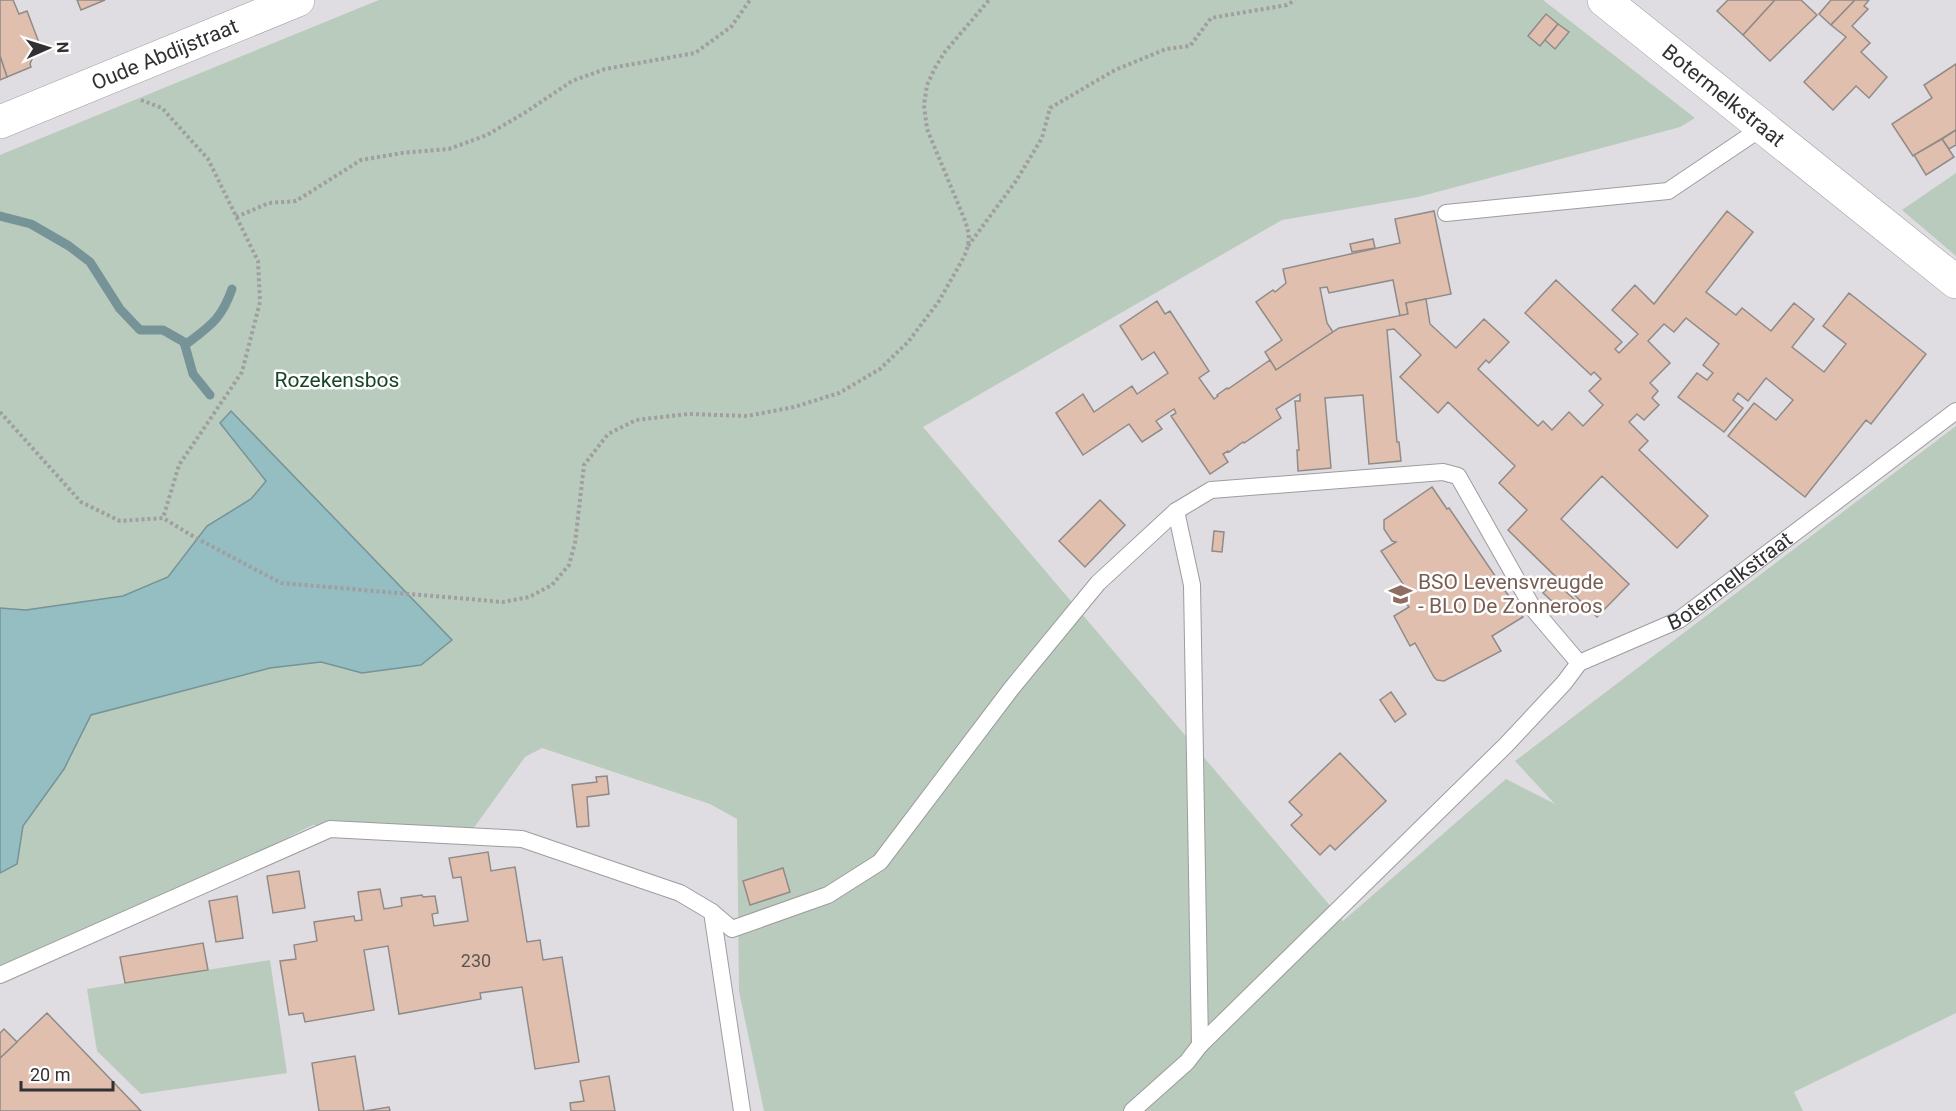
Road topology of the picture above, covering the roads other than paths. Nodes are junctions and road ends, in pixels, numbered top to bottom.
1 (298, 0) edge
2 (1604, 0) edge
3 (0, 122) edge
4 (1763, 127) junction
5 (1446, 213) dead end
6 (1956, 282) edge
7 (1956, 411) edge
8 (1176, 511) junction
9 (1579, 663) junction
10 (712, 912) junction
11 (0, 975) edge
12 (1200, 1045) junction
13 (742, 1111) edge
14 (1132, 1111) edge

1 - 3 street, Oude Abdijstraat
2 - 4 street, Botermelkstraat
4 - 5 lane
4 - 6 street, Botermelkstraat
7 - 9 lane, Botermelkstraat
8 - 9 lane
8 - 10 lane
8 - 12 lane
9 - 12 lane, Botermelkstraat
10 - 11 lane
10 - 13 lane
12 - 14 lane, Botermelkstraat

